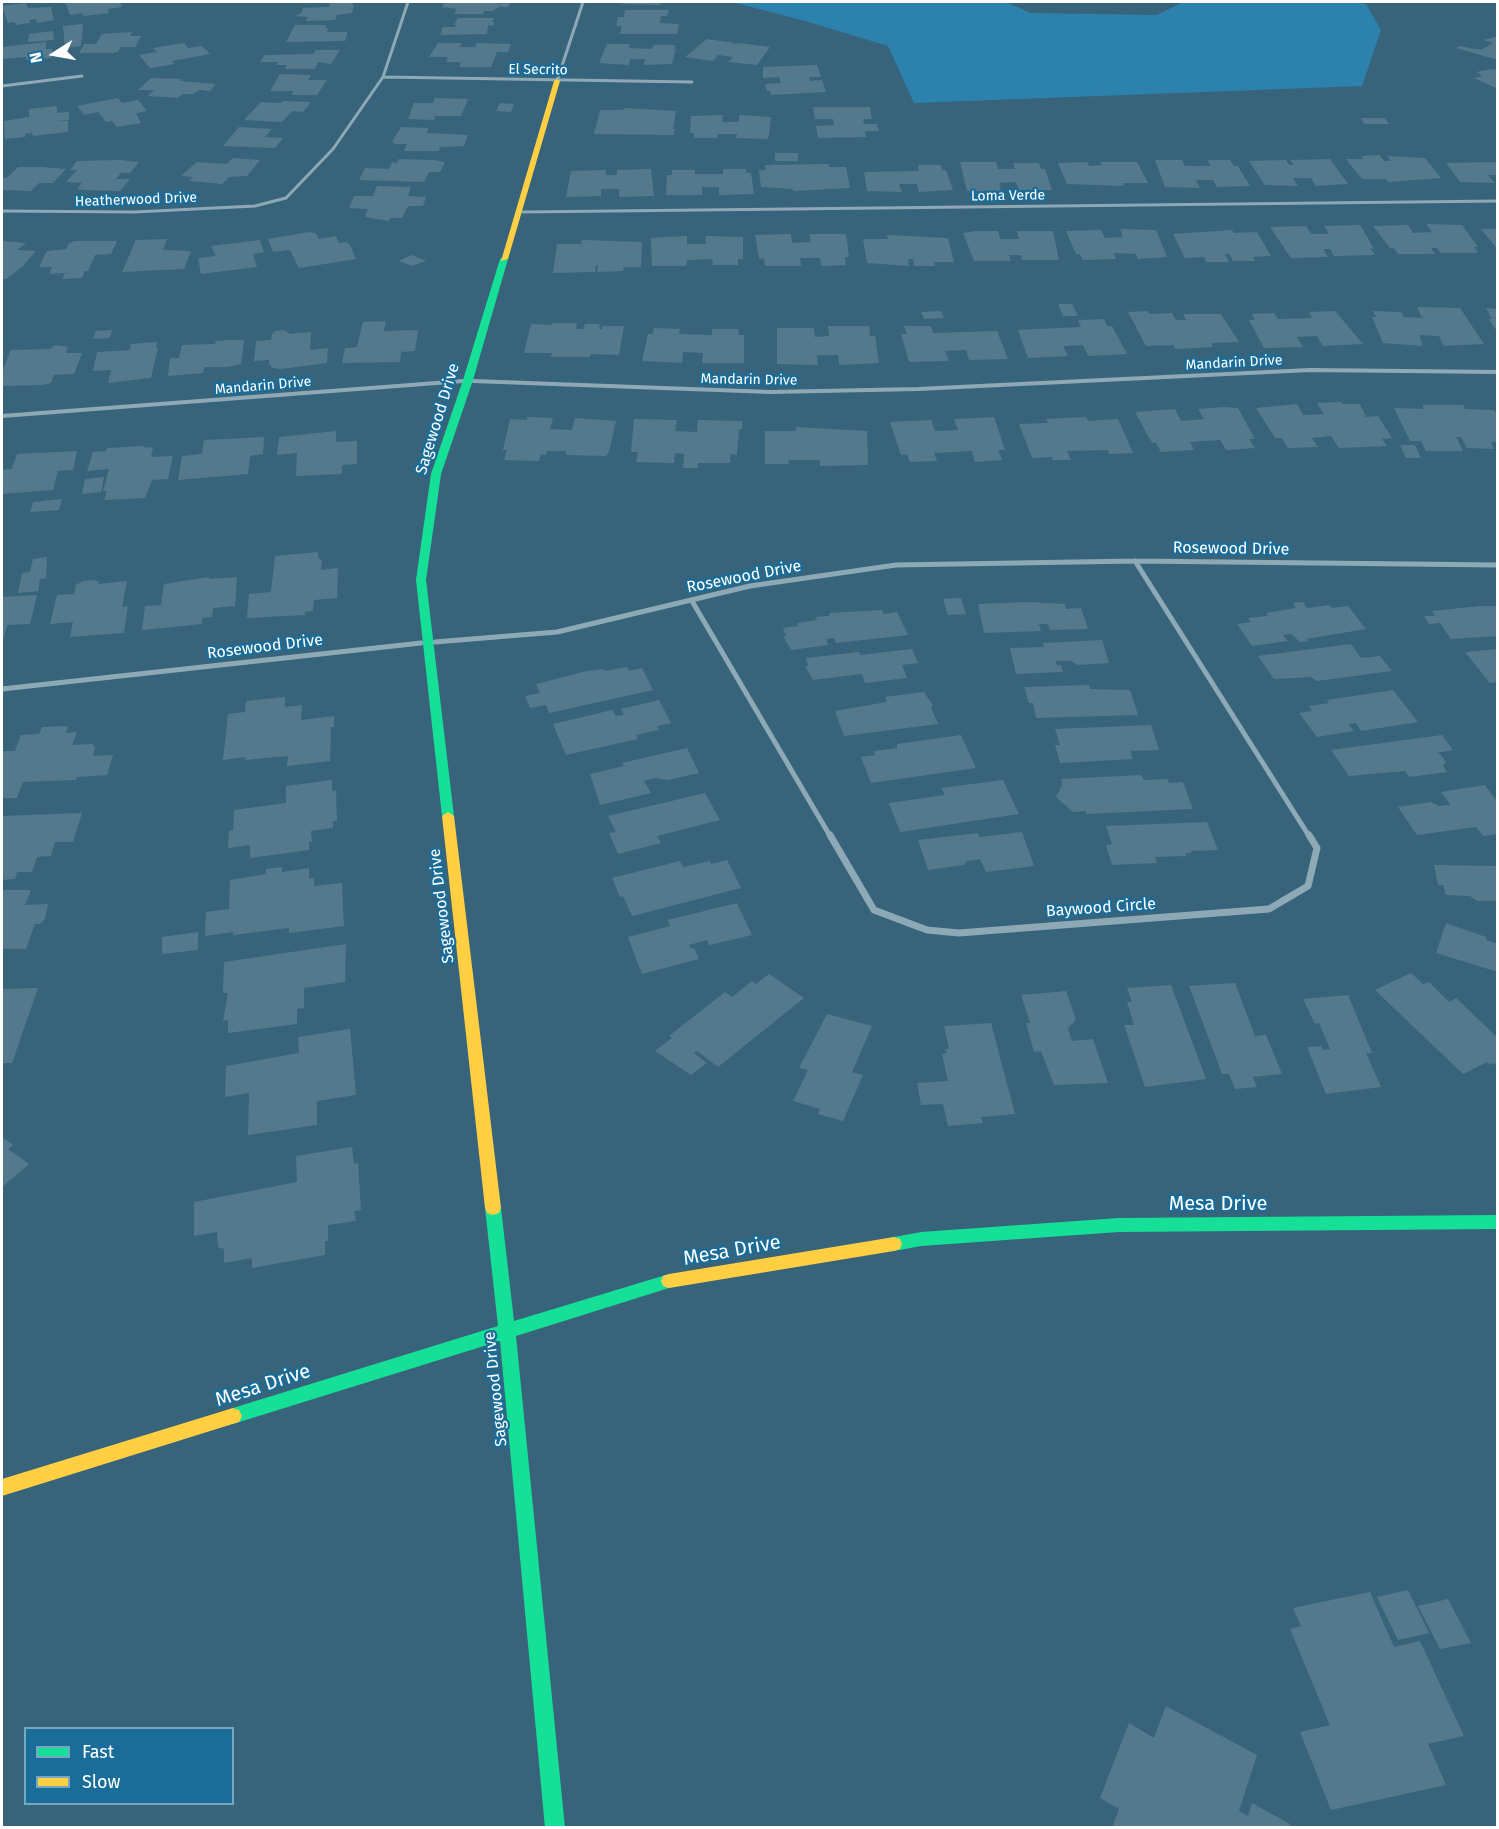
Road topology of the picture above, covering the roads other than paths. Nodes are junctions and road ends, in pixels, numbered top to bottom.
1 (408, 2) edge
2 (583, 2) edge
3 (82, 76) dead end
4 (383, 77) junction
5 (557, 81) junction
6 (692, 82) dead end
7 (2, 86) edge
8 (1497, 201) edge
9 (2, 211) edge
10 (519, 212) junction
11 (1497, 372) edge
12 (468, 380) junction
13 (2, 416) edge
14 (1134, 561) junction
15 (1497, 565) edge
16 (692, 601) junction
17 (428, 642) junction
18 (2, 689) edge
19 (1497, 1222) edge
20 (507, 1329) junction
21 (2, 1488) edge
22 (555, 1827) edge

1 - 4 street, Heatherwood Drive
2 - 5 street, Sagewood Drive
3 - 7 street
4 - 5 street, El Secrito
4 - 9 street, Heatherwood Drive
5 - 6 street, El Secrito
5 - 10 street, Sagewood Drive
8 - 10 street, Loma Verde
10 - 12 street, Sagewood Drive
11 - 12 street, Mandarin Drive
12 - 13 street, Mandarin Drive
12 - 17 street, Sagewood Drive
14 - 15 street, Rosewood Drive
14 - 16 street, Rosewood Drive
14 - 16 street, Baywood Circle
16 - 17 street, Rosewood Drive
17 - 18 street, Rosewood Drive
17 - 20 street, Sagewood Drive
19 - 20 street, Mesa Drive
20 - 21 street, Mesa Drive
20 - 22 street, Sagewood Drive

